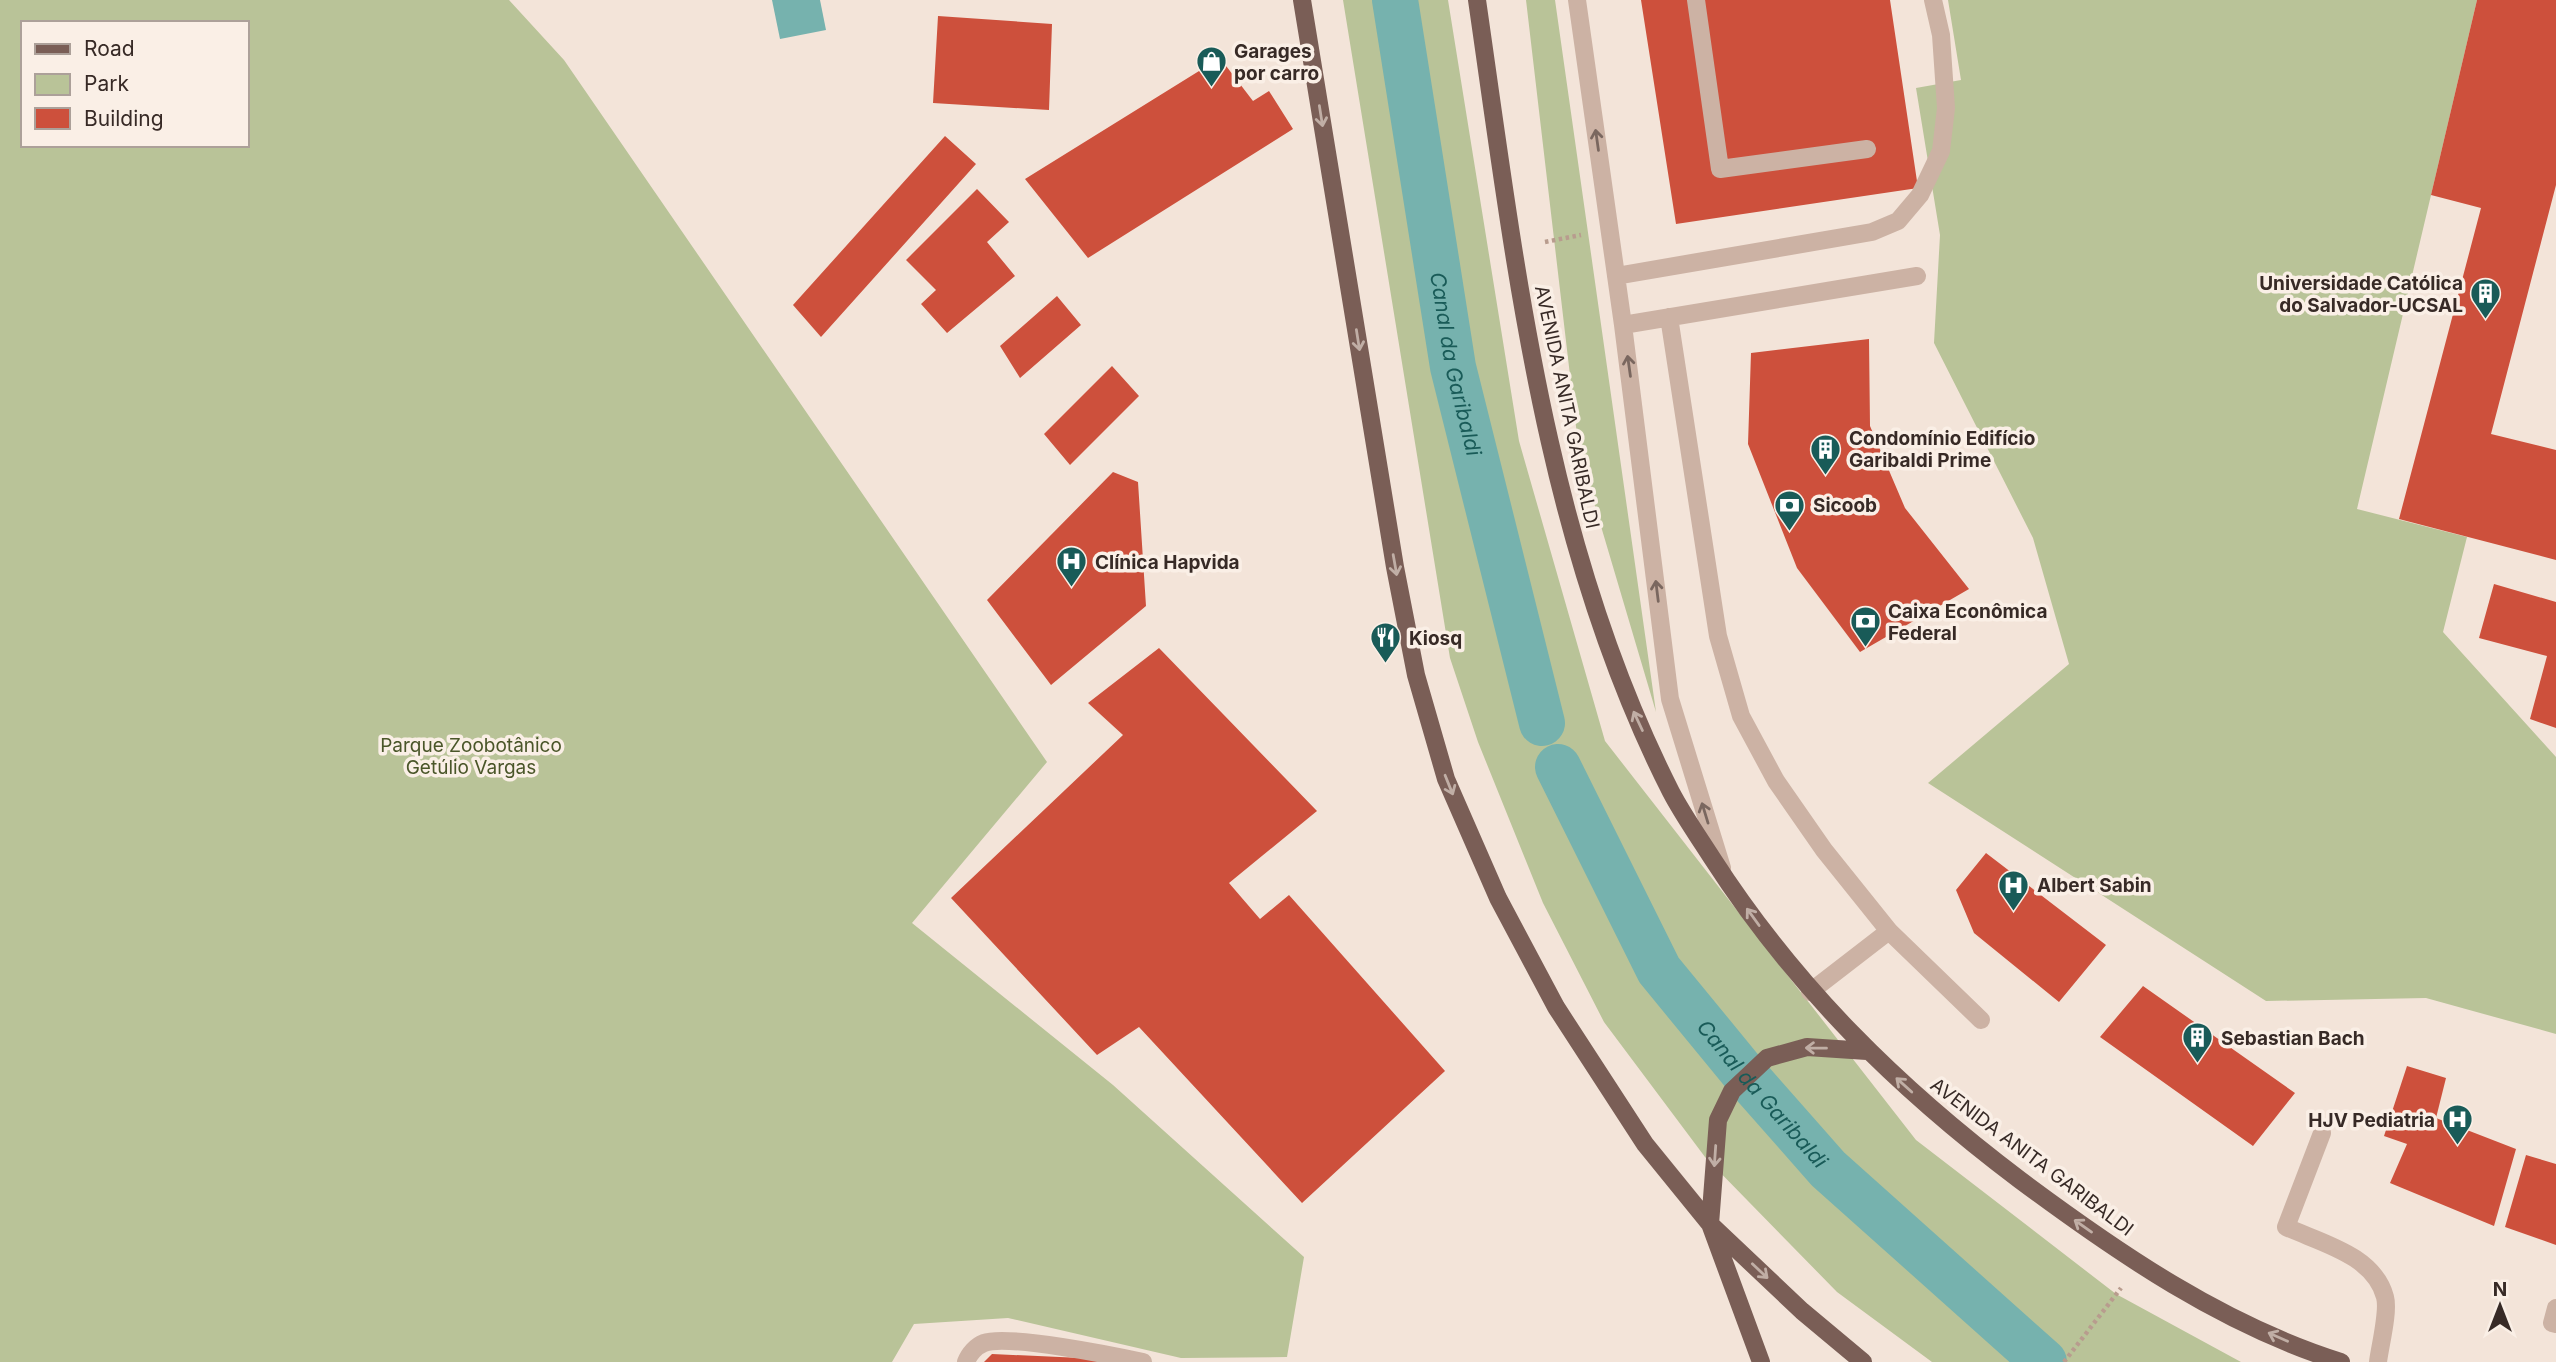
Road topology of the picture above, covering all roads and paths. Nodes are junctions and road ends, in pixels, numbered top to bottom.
1 (1302, 0) edge
2 (1478, 0) edge
3 (1577, 0) edge
4 (1696, 0) edge
5 (1933, 0) edge
6 (1867, 149) dead end
7 (1609, 229) junction
8 (1513, 247) junction
9 (1616, 276) junction
10 (1917, 276) dead end
11 (1669, 317) junction
12 (1623, 325) junction
13 (1725, 878) junction
14 (1889, 932) junction
15 (1810, 992) junction
16 (1981, 1020) dead end
17 (1867, 1051) junction
18 (2322, 1133) dead end
19 (1710, 1224) junction
20 (2139, 1265) junction
21 (2556, 1308) edge
22 (2556, 1324) edge
23 (966, 1362) edge
24 (1143, 1362) edge
25 (1761, 1362) edge
26 (1863, 1362) edge
27 (2064, 1362) edge
28 (2341, 1362) edge
29 (2378, 1362) edge

1 -> 19 main road
2 - 8 main road, AVENIDA ANITA GARIBALDI
7 -> 3 street
4 - 6 street
5 - 9 street
7 - 8 path
7 - 9 street
13 -> 8 main road, AVENIDA ANITA GARIBALDI
9 - 12 street
10 - 11 street
11 - 12 street
11 - 14 street
13 -> 12 street
15 -> 13 main road, AVENIDA ANITA GARIBALDI
14 - 15 street
14 - 16 street
15 - 17 main road, AVENIDA ANITA GARIBALDI
17 -> 19 main road
20 -> 17 main road, AVENIDA ANITA GARIBALDI
18 - 29 street
19 - 25 main road
19 -> 26 main road
20 - 27 path
28 -> 20 main road, AVENIDA ANITA GARIBALDI
21 - 22 street
23 - 24 street

